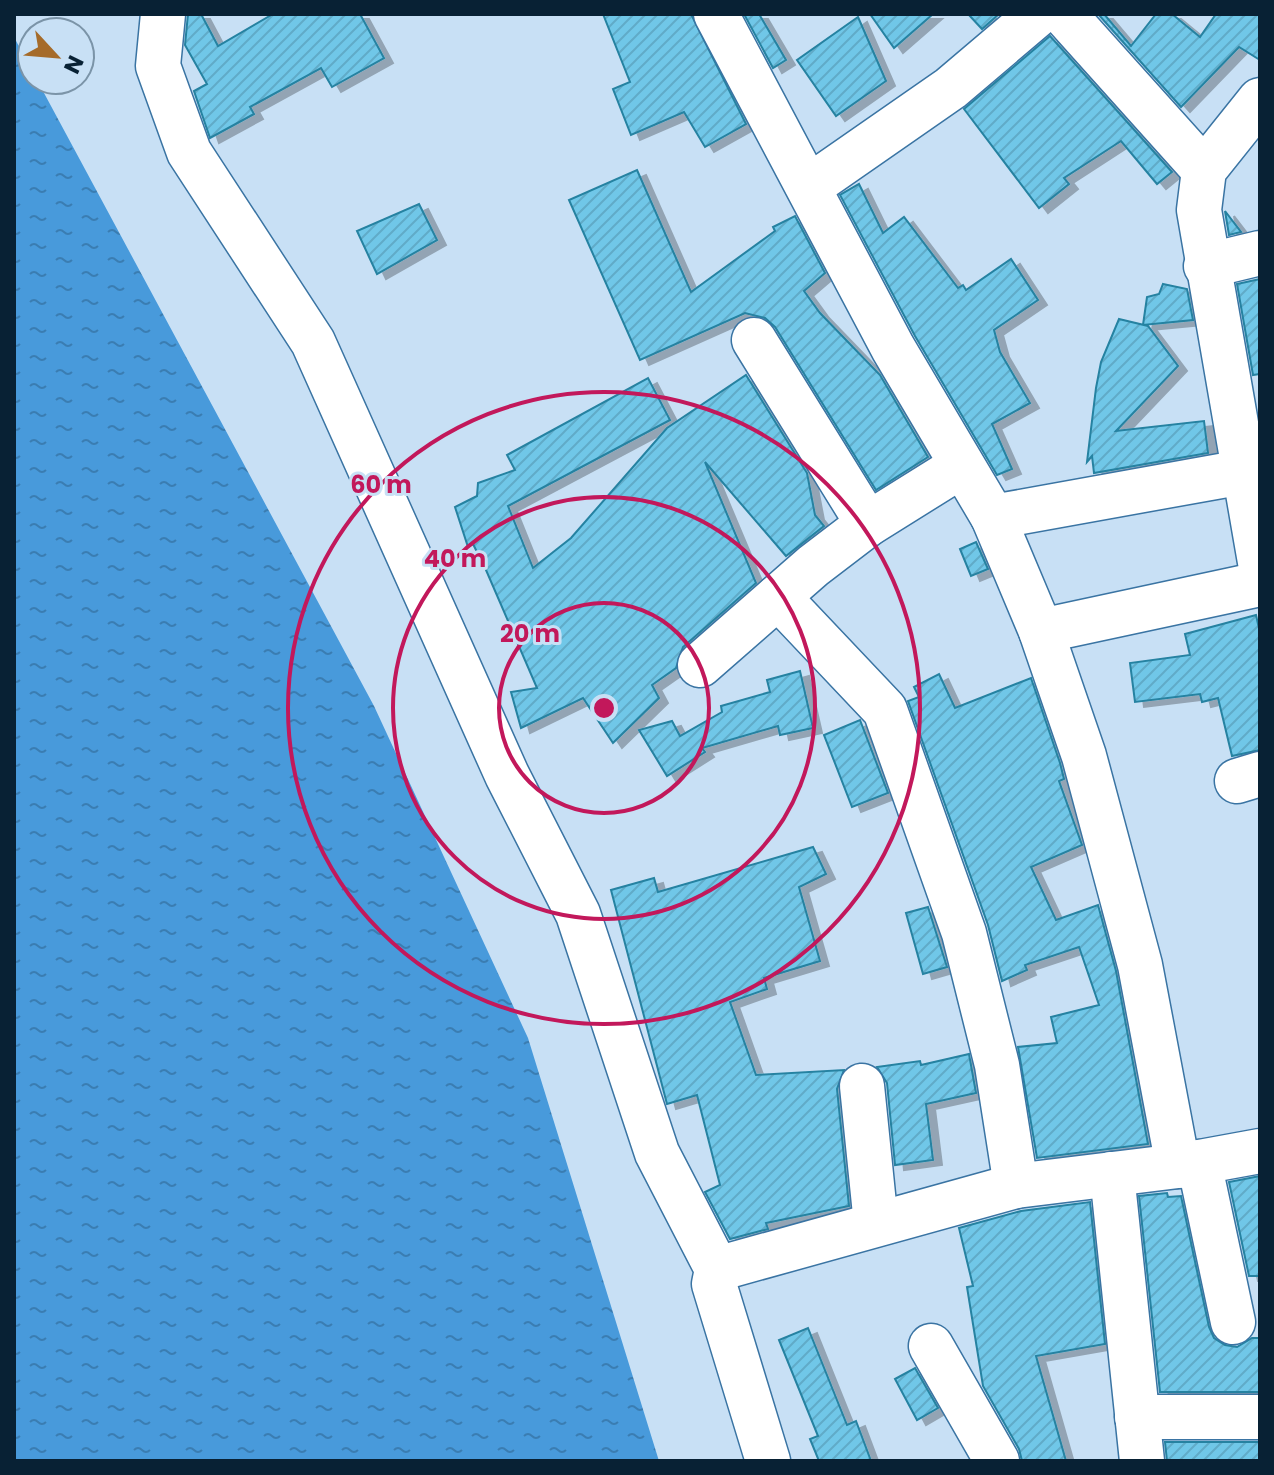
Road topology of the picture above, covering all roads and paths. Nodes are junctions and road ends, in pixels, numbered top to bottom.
1 (163, 14) edge
2 (716, 14) edge
3 (1038, 14) edge
4 (1064, 14) edge
5 (1260, 100) edge
6 (1204, 170) junction
7 (810, 186) junction
8 (1260, 253) edge
9 (1206, 266) junction
10 (754, 340) dead end
11 (1243, 376) edge
12 (961, 466) junction
13 (1243, 472) junction
14 (993, 517) junction
15 (868, 524) junction
16 (1260, 562) edge
17 (1260, 584) edge
18 (778, 597) junction
19 (1041, 631) junction
20 (700, 665) dead end
21 (862, 1086) dead end
22 (1260, 1151) edge
23 (1189, 1164) junction
24 (1112, 1174) junction
25 (1016, 1186) junction
26 (876, 1224) junction
27 (717, 1269) junction
28 (1233, 1322) dead end
29 (931, 1346) dead end
30 (1137, 1417) junction
31 (1260, 1417) edge
32 (768, 1461) edge
33 (997, 1461) edge
34 (1142, 1461) edge

1 - 27 street
2 - 7 street
3 - 7 street
4 - 6 street
5 - 6 street
6 - 9 street
7 - 12 street
8 - 9 street
9 - 11 street
10 - 15 street
11 - 13 street
12 - 14 street
12 - 15 street
13 - 14 street
13 - 16 street
14 - 19 street
15 - 18 street
17 - 19 street
18 - 20 street
18 - 25 street
19 - 23 street
21 - 26 street
22 - 23 street
23 - 24 street
23 - 28 street
24 - 25 street
24 - 30 street
25 - 26 street
26 - 27 street
27 - 32 street
29 - 33 street
30 - 31 street
30 - 34 street

